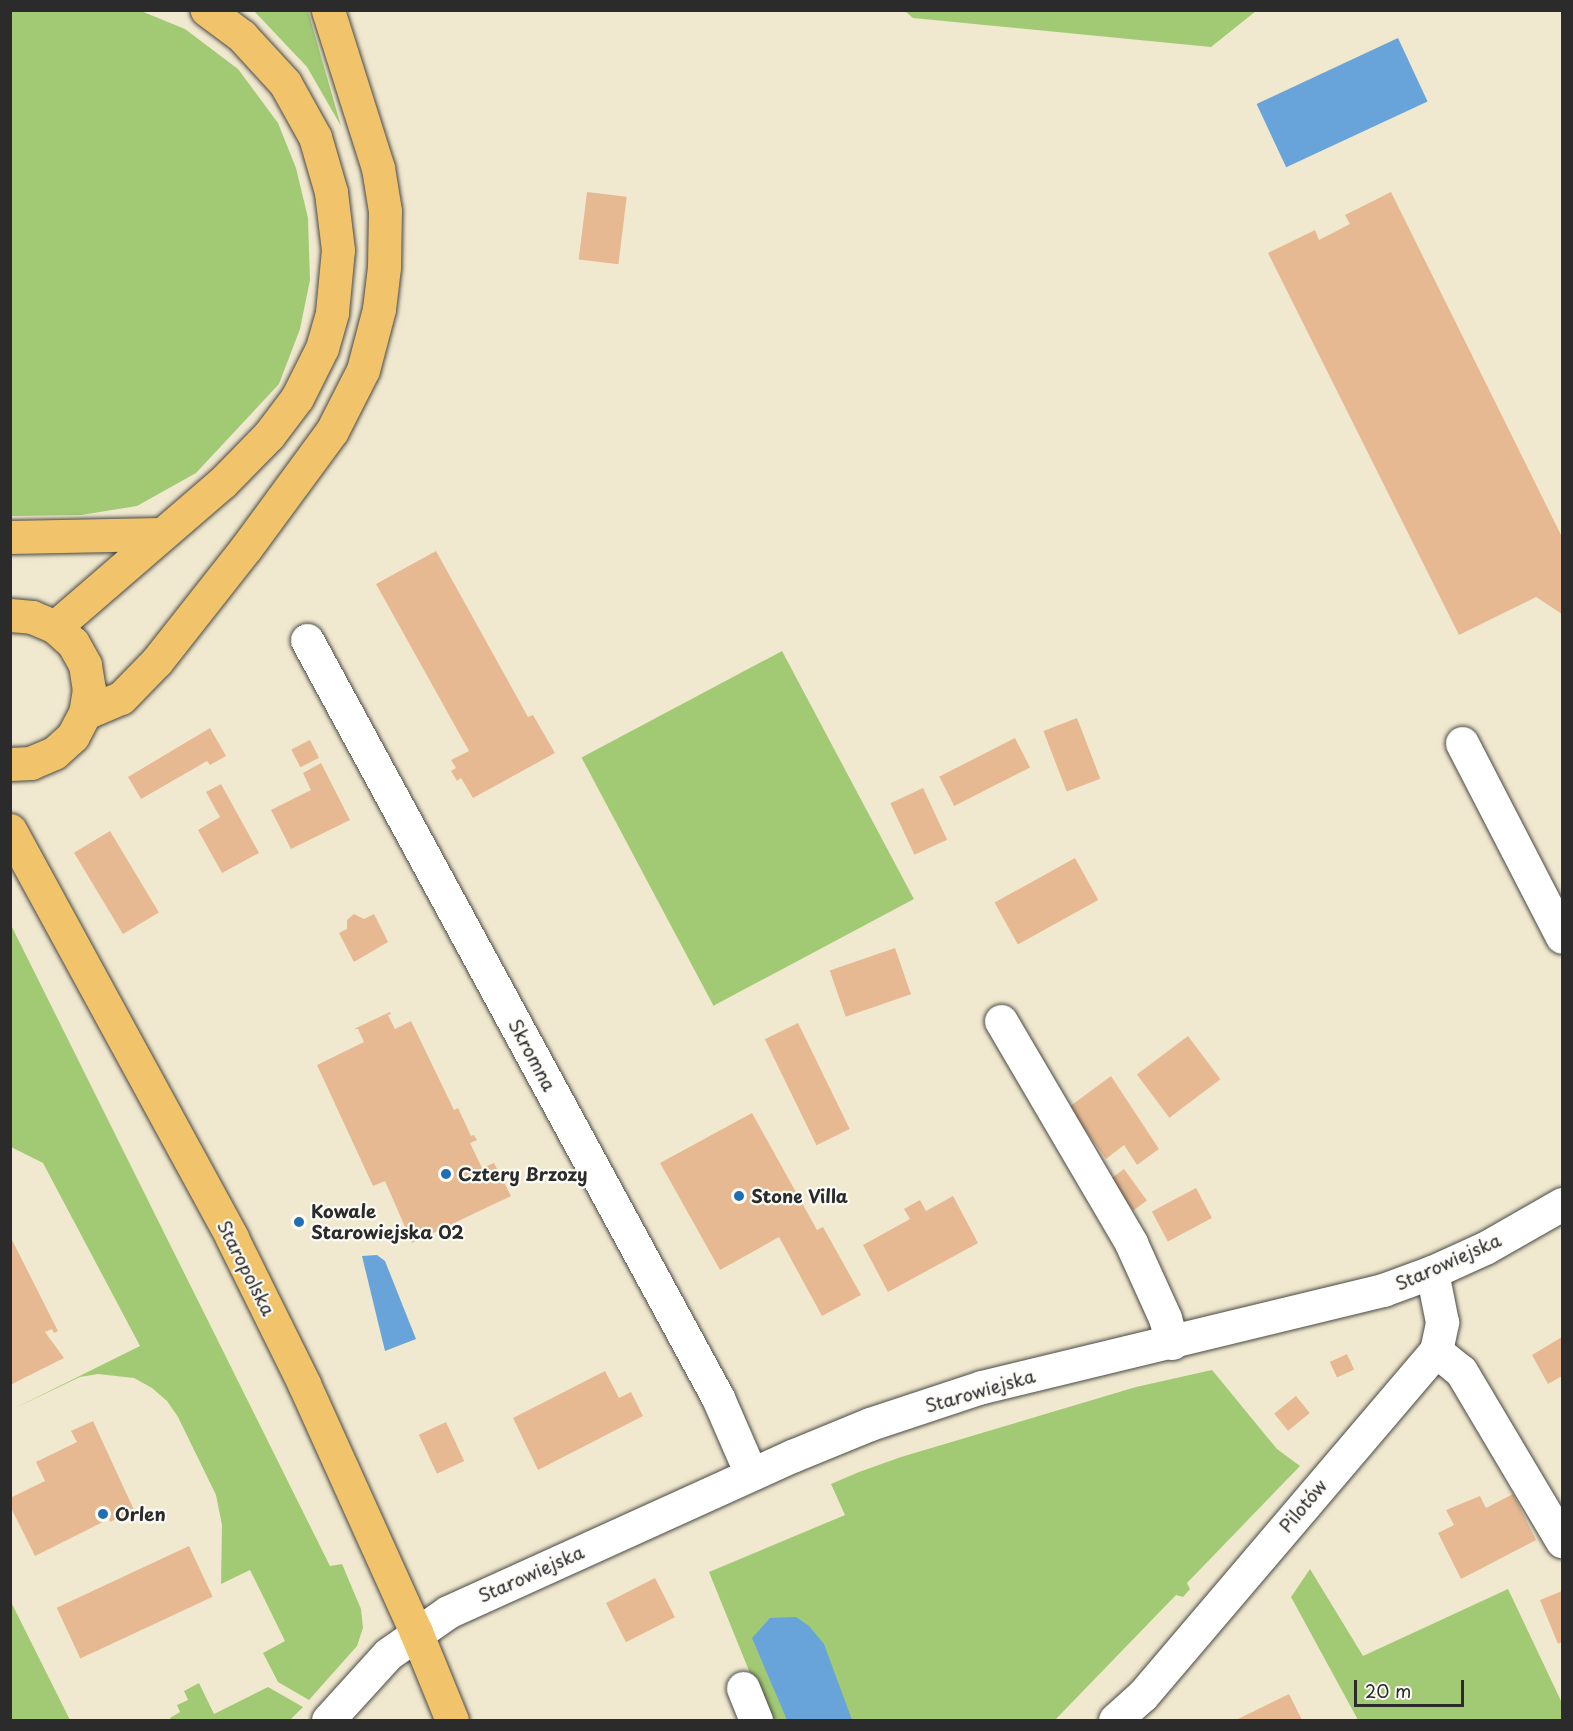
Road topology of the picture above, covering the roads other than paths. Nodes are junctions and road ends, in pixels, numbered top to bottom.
1 (207, 10) edge
2 (328, 10) edge
3 (162, 534) junction
4 (10, 537) edge
5 (10, 615) edge
6 (55, 627) junction
7 (307, 640) dead end
8 (85, 713) junction
9 (1462, 743) dead end
10 (10, 764) edge
11 (10, 830) edge
12 (1563, 937) edge
13 (1001, 1021) dead end
14 (1563, 1204) edge
15 (1432, 1272) junction
16 (1172, 1343) junction
17 (1436, 1351) junction
18 (751, 1474) junction
19 (1563, 1541) edge
20 (416, 1632) junction
21 (743, 1688) dead end
22 (328, 1720) edge
23 (453, 1720) edge
24 (756, 1720) edge
25 (1115, 1720) edge

1 - 3 main road
2 - 8 main road
3 - 4 main road
3 - 6 main road
5 - 6 main road
6 - 8 main road
7 - 18 street, Skromna
8 - 10 main road
9 - 12 street
11 - 20 main road, Staropolska
13 - 16 street
14 - 15 street, Starowiejska
15 - 16 street, Starowiejska
15 - 17 street, Pilotów
16 - 18 street, Starowiejska
17 - 19 street
17 - 25 street, Pilotów
18 - 20 street, Starowiejska
20 - 22 street, Starowiejska
20 - 23 main road, Staropolska
21 - 24 street

